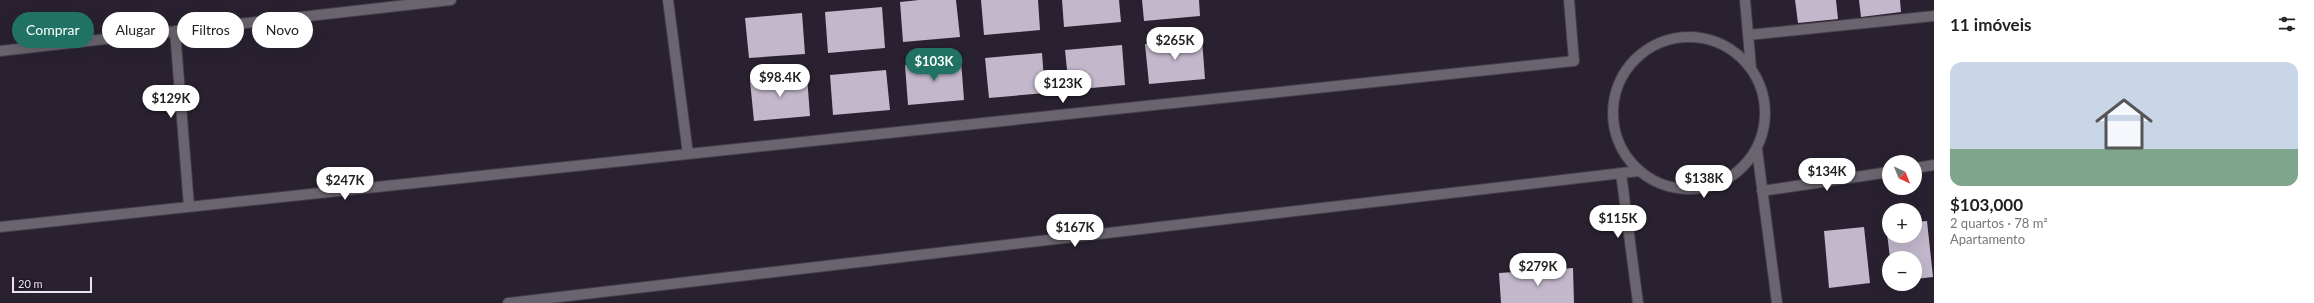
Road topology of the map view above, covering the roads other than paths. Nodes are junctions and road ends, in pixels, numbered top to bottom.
1 (451, 0) edge
2 (668, 0) edge
3 (1569, 0) edge
4 (1745, 0) edge
5 (1934, 16) edge
6 (175, 31) junction
7 (1749, 35) junction
8 (0, 51) edge
9 (1751, 68) junction
10 (1756, 149) junction
11 (688, 154) junction
12 (1934, 165) edge
13 (1922, 167) edge
14 (1639, 171) junction
15 (1621, 173) junction
16 (1882, 173) edge
17 (1762, 191) junction
18 (190, 206) junction
19 (0, 227) edge
20 (508, 303) edge
21 (1638, 303) edge
22 (1777, 303) edge

1 - 6 street
2 - 11 street
3 - 11 street
4 - 7 street
5 - 7 street
6 - 8 street
6 - 18 street
7 - 9 street
9 - 10 street
9 - 14 street
10 - 14 street
10 - 17 street
11 - 18 street
12 - 13 street
14 - 15 street
15 - 20 street
15 - 21 street
16 - 17 street
17 - 22 street
18 - 19 street

